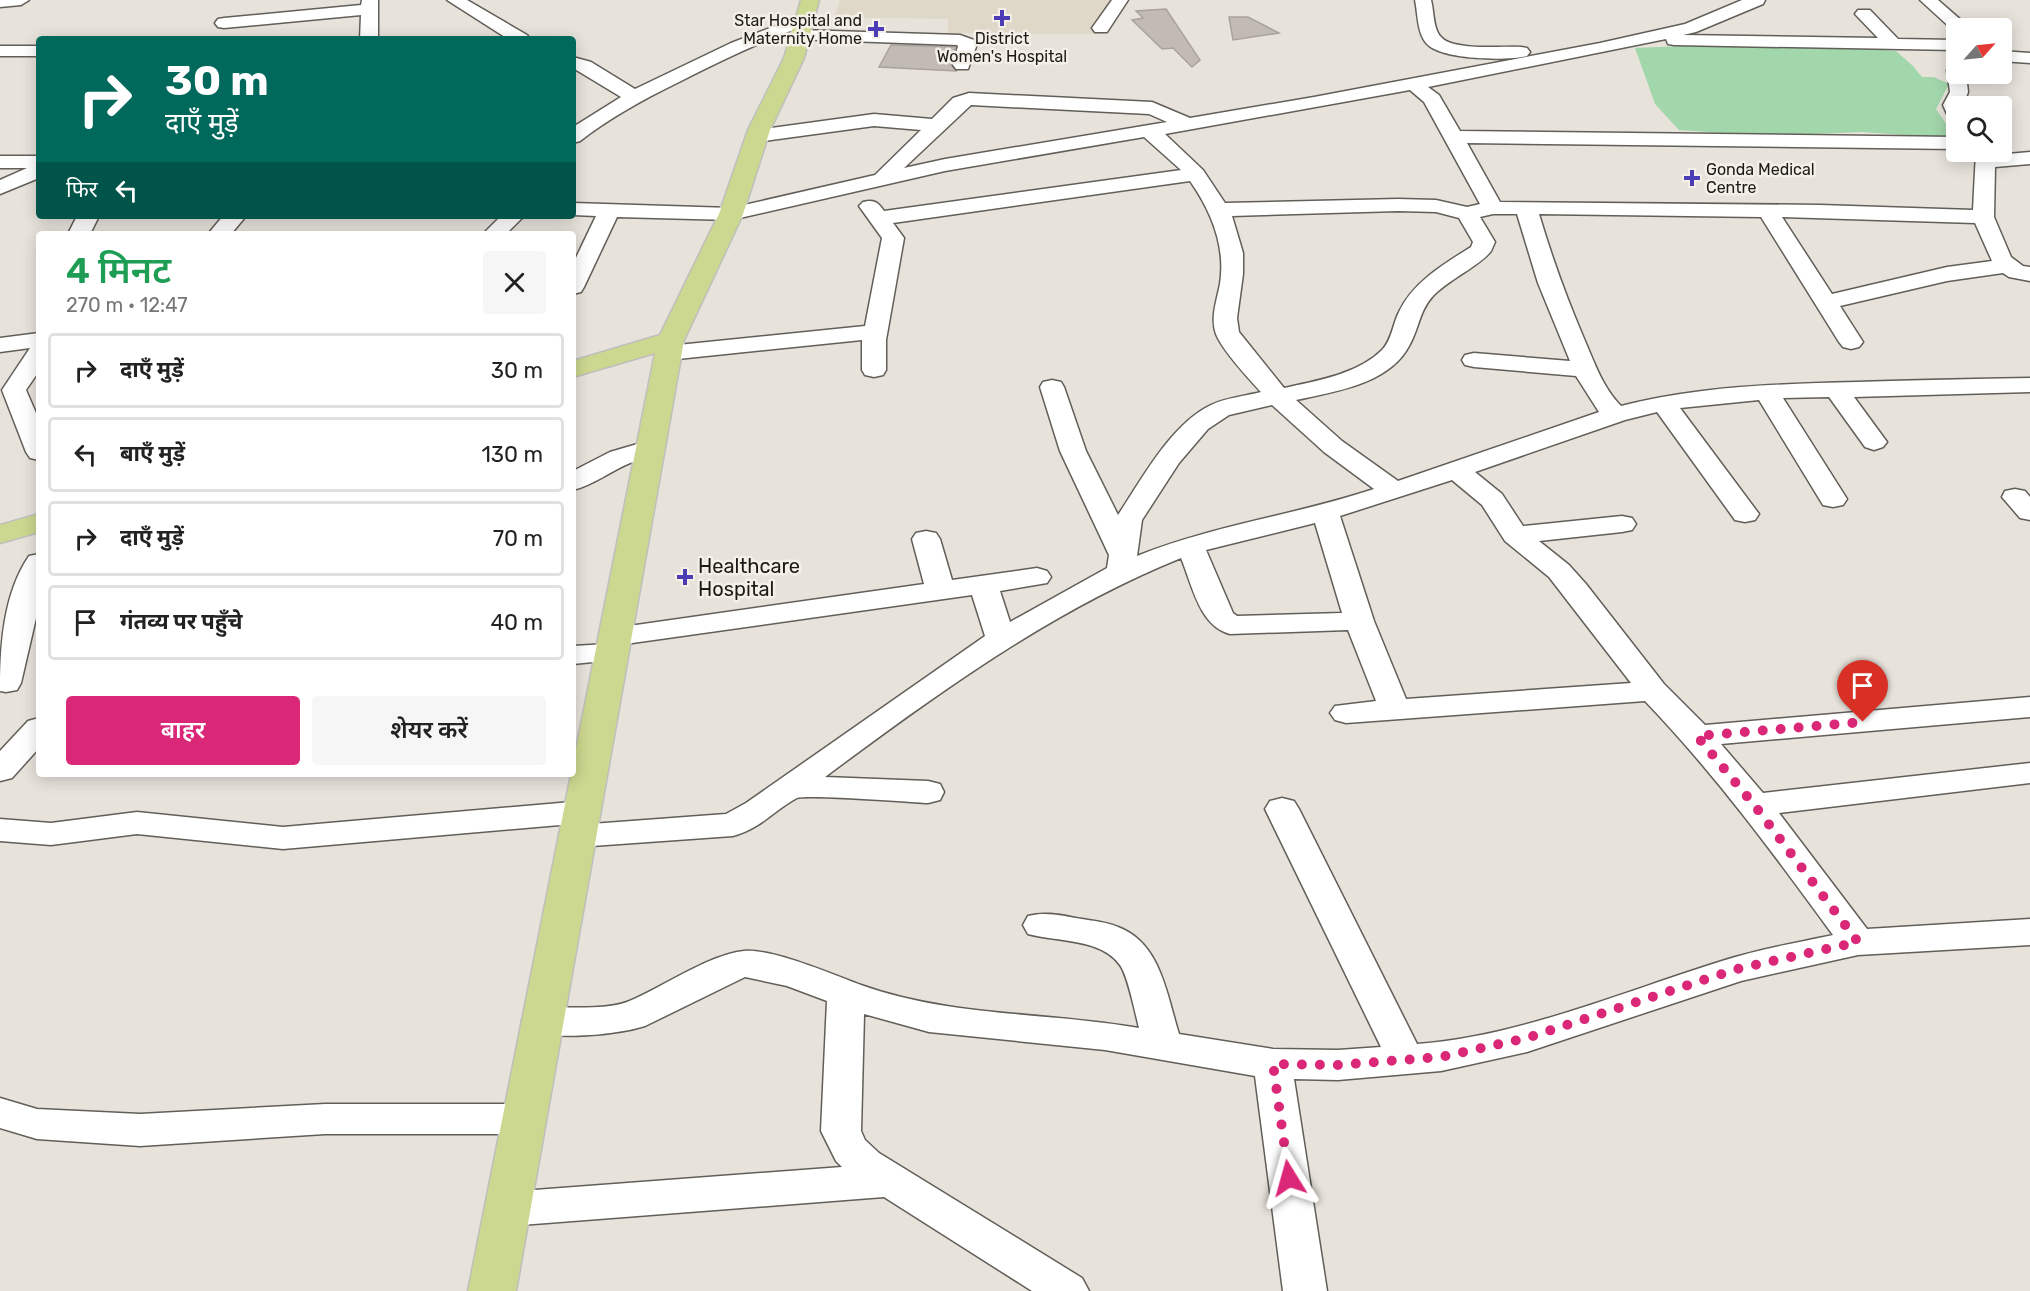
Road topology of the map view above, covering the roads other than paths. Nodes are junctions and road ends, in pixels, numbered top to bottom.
1 (21, 0) edge
2 (454, 0) edge
3 (1120, 0) edge
4 (1423, 0) edge
5 (1757, 0) edge
6 (1928, 0) edge
7 (0, 2) edge
8 (369, 4) edge
9 (235, 5) dead end
10 (1864, 14) dead end
11 (805, 18) edge
12 (1949, 18) edge
13 (224, 23) junction
14 (1101, 28) dead end
15 (216, 36) edge
16 (369, 36) edge
17 (516, 36) edge
18 (1637, 40) junction
19 (1893, 44) junction
20 (1946, 45) edge
21 (0, 51) edge
22 (36, 51) edge
23 (1576, 53) junction
24 (2012, 57) edge
25 (2030, 58) edge
26 (576, 65) edge
27 (962, 65) dead end
28 (1415, 85) junction
29 (634, 97) junction
30 (1188, 124) junction
31 (936, 125) junction
32 (1148, 131) junction
33 (576, 134) edge
34 (757, 136) junction
35 (1455, 137) junction
36 (1946, 143) edge
37 (2012, 158) edge
38 (2030, 158) edge
39 (0, 162) edge
40 (36, 162) edge
41 (1985, 162) edge
42 (36, 171) edge
43 (1194, 174) junction
44 (884, 177) junction
45 (853, 185) junction
46 (0, 188) edge
47 (0, 193) edge
48 (36, 194) edge
49 (1493, 208) junction
50 (1526, 208) junction
51 (576, 209) edge
52 (610, 210) junction
53 (1218, 210) junction
54 (1768, 211) junction
55 (1467, 213) junction
56 (730, 214) junction
57 (1983, 217) junction
58 (880, 218) junction
59 (232, 219) edge
60 (510, 219) edge
61 (222, 231) edge
62 (497, 231) edge
63 (2007, 266) junction
64 (2030, 273) edge
65 (576, 281) edge
66 (1825, 303) junction
67 (875, 332) junction
68 (36, 340) edge
69 (1851, 342) dead end
70 (0, 345) edge
71 (669, 346) junction
72 (36, 357) edge
73 (1474, 360) dead end
74 (576, 368) edge
75 (874, 370) dead end
76 (1586, 370) junction
77 (2030, 385) edge
78 (1052, 387) dead end
79 (1836, 390) junction
80 (1766, 392) junction
81 (1277, 396) junction
82 (1663, 403) junction
83 (1616, 415) junction
84 (1874, 442) dead end
85 (36, 445) edge
86 (651, 448) junction
87 (1454, 470) junction
88 (576, 480) edge
89 (1395, 491) junction
90 (1833, 499) dead end
91 (1325, 512) junction
92 (1745, 514) dead end
93 (36, 524) edge
94 (1622, 524) dead end
95 (0, 534) edge
96 (1515, 535) junction
97 (926, 539) dead end
98 (1190, 546) junction
99 (36, 570) edge
100 (1117, 570) junction
101 (1037, 577) dead end
102 (983, 584) junction
103 (940, 591) junction
104 (1359, 621) junction
105 (1001, 639) junction
106 (614, 645) junction
107 (576, 654) edge
108 (6, 683) dead end
109 (1653, 691) junction
110 (2030, 707) edge
111 (1395, 709) junction
112 (1346, 713) dead end
113 (36, 731) edge
114 (1697, 736) junction
115 (584, 746) edge
116 (0, 771) edge
117 (2030, 773) edge
118 (791, 786) junction
119 (928, 792) dead end
120 (1755, 806) junction
121 (1282, 809) dead end
122 (580, 824) junction
123 (0, 830) edge
124 (1041, 925) dead end
125 (2030, 932) edge
126 (1858, 942) junction
127 (846, 994) junction
128 (541, 1021) junction
129 (1164, 1046) junction
130 (1406, 1060) junction
131 (1273, 1064) junction
132 (0, 1113) edge
133 (523, 1119) junction
134 (892, 1180) junction
135 (507, 1209) junction
136 (1050, 1290) edge
137 (492, 1291) edge
138 (1305, 1291) edge

1 - 7 street
2 - 17 street
3 - 14 street
4 - 23 street
5 - 18 street
6 - 12 street
8 - 13 street
8 - 16 street
9 - 13 street
10 - 19 street
11 - 27 street
11 - 29 street
11 - 34 main road
13 - 15 street
18 - 19 street
18 - 23 street
19 - 20 street
21 - 22 street
23 - 28 street
24 - 25 street
26 - 29 street
28 - 30 street
28 - 35 street
29 - 33 street
30 - 31 street
30 - 32 street
31 - 34 street
31 - 44 street
32 - 43 street
32 - 44 street
34 - 56 main road
35 - 36 street
35 - 49 street
37 - 38 street
39 - 40 street
41 - 57 street
42 - 46 street
43 - 53 street
43 - 58 street
44 - 45 street
45 - 56 street
45 - 58 street
47 - 48 street
49 - 50 street
49 - 55 street
50 - 54 street
50 - 76 street
51 - 52 street
52 - 56 street
52 - 65 street
53 - 55 street
53 - 81 street
54 - 57 street
54 - 66 street
55 - 81 street
56 - 71 main road
57 - 63 street
58 - 67 street
59 - 61 street
60 - 62 street
63 - 64 street
63 - 66 street
66 - 69 street
67 - 71 street
67 - 75 street
68 - 70 street
71 - 74 main road
71 - 86 main road
72 - 85 street
73 - 76 street
76 - 83 street
77 - 79 street
78 - 100 street
79 - 80 street
79 - 84 street
80 - 82 street
80 - 90 street
81 - 89 street
81 - 100 street
82 - 83 street
82 - 92 street
83 - 87 street
86 - 88 street
86 - 106 main road
87 - 89 street
87 - 96 street
89 - 91 street
91 - 98 street
91 - 104 street
93 - 95 main road
94 - 96 street
96 - 109 street
97 - 103 street
98 - 100 street
98 - 104 street
99 - 108 street
100 - 105 street
101 - 102 street
102 - 103 street
102 - 105 street
103 - 106 street
104 - 111 street
105 - 118 street
106 - 107 street
106 - 115 main road
109 - 111 street
109 - 114 street
110 - 114 street
111 - 112 street
113 - 116 street
114 - 120 street
115 - 122 main road
117 - 120 street
118 - 119 street
118 - 122 street
120 - 126 street
121 - 130 street
122 - 123 street
122 - 128 main road
124 - 129 street
125 - 126 street
126 - 130 street
127 - 128 street
127 - 129 street
127 - 134 street
128 - 133 main road
129 - 131 street
130 - 131 street
131 - 138 street
132 - 133 street
133 - 135 main road
134 - 135 street
134 - 136 street
135 - 137 main road

